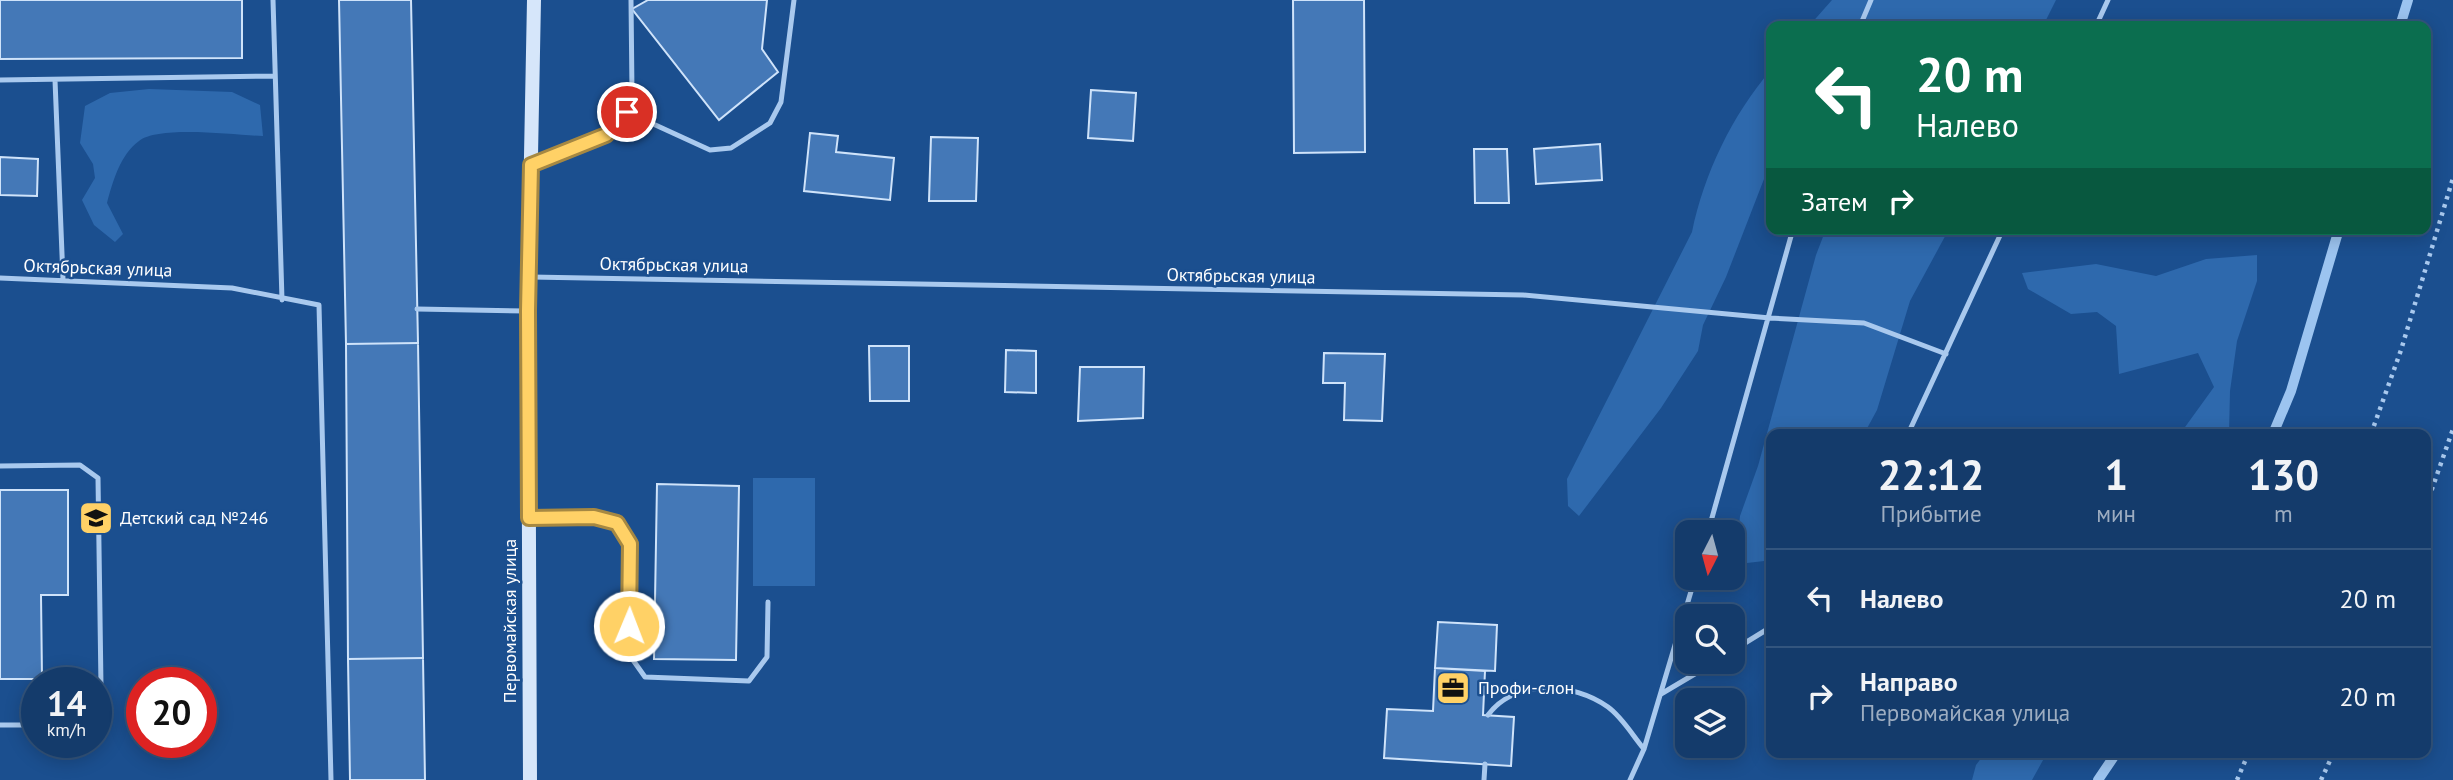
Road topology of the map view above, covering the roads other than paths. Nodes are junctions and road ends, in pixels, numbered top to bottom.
1 (273, 0) edge
2 (534, 0) edge
3 (631, 0) edge
4 (794, 0) edge
5 (1871, 0) edge
6 (2108, 0) edge
7 (1862, 21) edge
8 (2098, 21) edge
9 (275, 76) junction
10 (0, 80) edge
11 (55, 80) junction
12 (627, 112) junction
13 (531, 165) junction
14 (1791, 235) edge
15 (2000, 235) edge
16 (528, 277) junction
17 (0, 278) edge
18 (63, 279) junction
19 (282, 300) junction
20 (417, 309) dead end
21 (528, 311) junction
22 (1770, 318) junction
23 (1946, 354) junction
24 (1910, 429) edge
25 (0, 466) edge
26 (529, 518) junction
27 (1711, 520) edge
28 (1691, 590) edge
29 (768, 602) dead end
30 (1766, 630) edge
31 (1745, 642) edge
32 (101, 667) edge
33 (1695, 674) edge
34 (1661, 694) junction
35 (1488, 715) dead end
36 (21, 724) edge
37 (0, 725) edge
38 (1644, 749) junction
39 (1485, 764) dead end
40 (331, 780) edge
41 (530, 780) edge
42 (1484, 780) edge
43 (1630, 780) edge

1 - 9 lane
2 - 13 street, Первомайская улица
3 - 12 lane
4 - 12 lane
5 - 7 lane
6 - 8 lane
9 - 11 lane
9 - 19 lane
10 - 11 lane
11 - 18 lane
12 - 13 lane
13 - 16 street, Первомайская улица
14 - 22 lane
15 - 23 lane
16 - 21 street, Первомайская улица
16 - 22 lane, Октябрьская улица
17 - 18 lane, Октябрьская улица
18 - 19 lane, Октябрьская улица
19 - 40 lane, Октябрьская улица
20 - 21 lane
21 - 26 street, Первомайская улица
22 - 23 lane, Октябрьская улица
22 - 27 lane
23 - 24 lane
25 - 32 lane
26 - 29 lane
26 - 41 street, Первомайская улица
28 - 34 lane
30 - 31 lane
33 - 34 lane
34 - 38 lane
35 - 38 lane
36 - 37 lane
38 - 43 lane
39 - 42 lane

